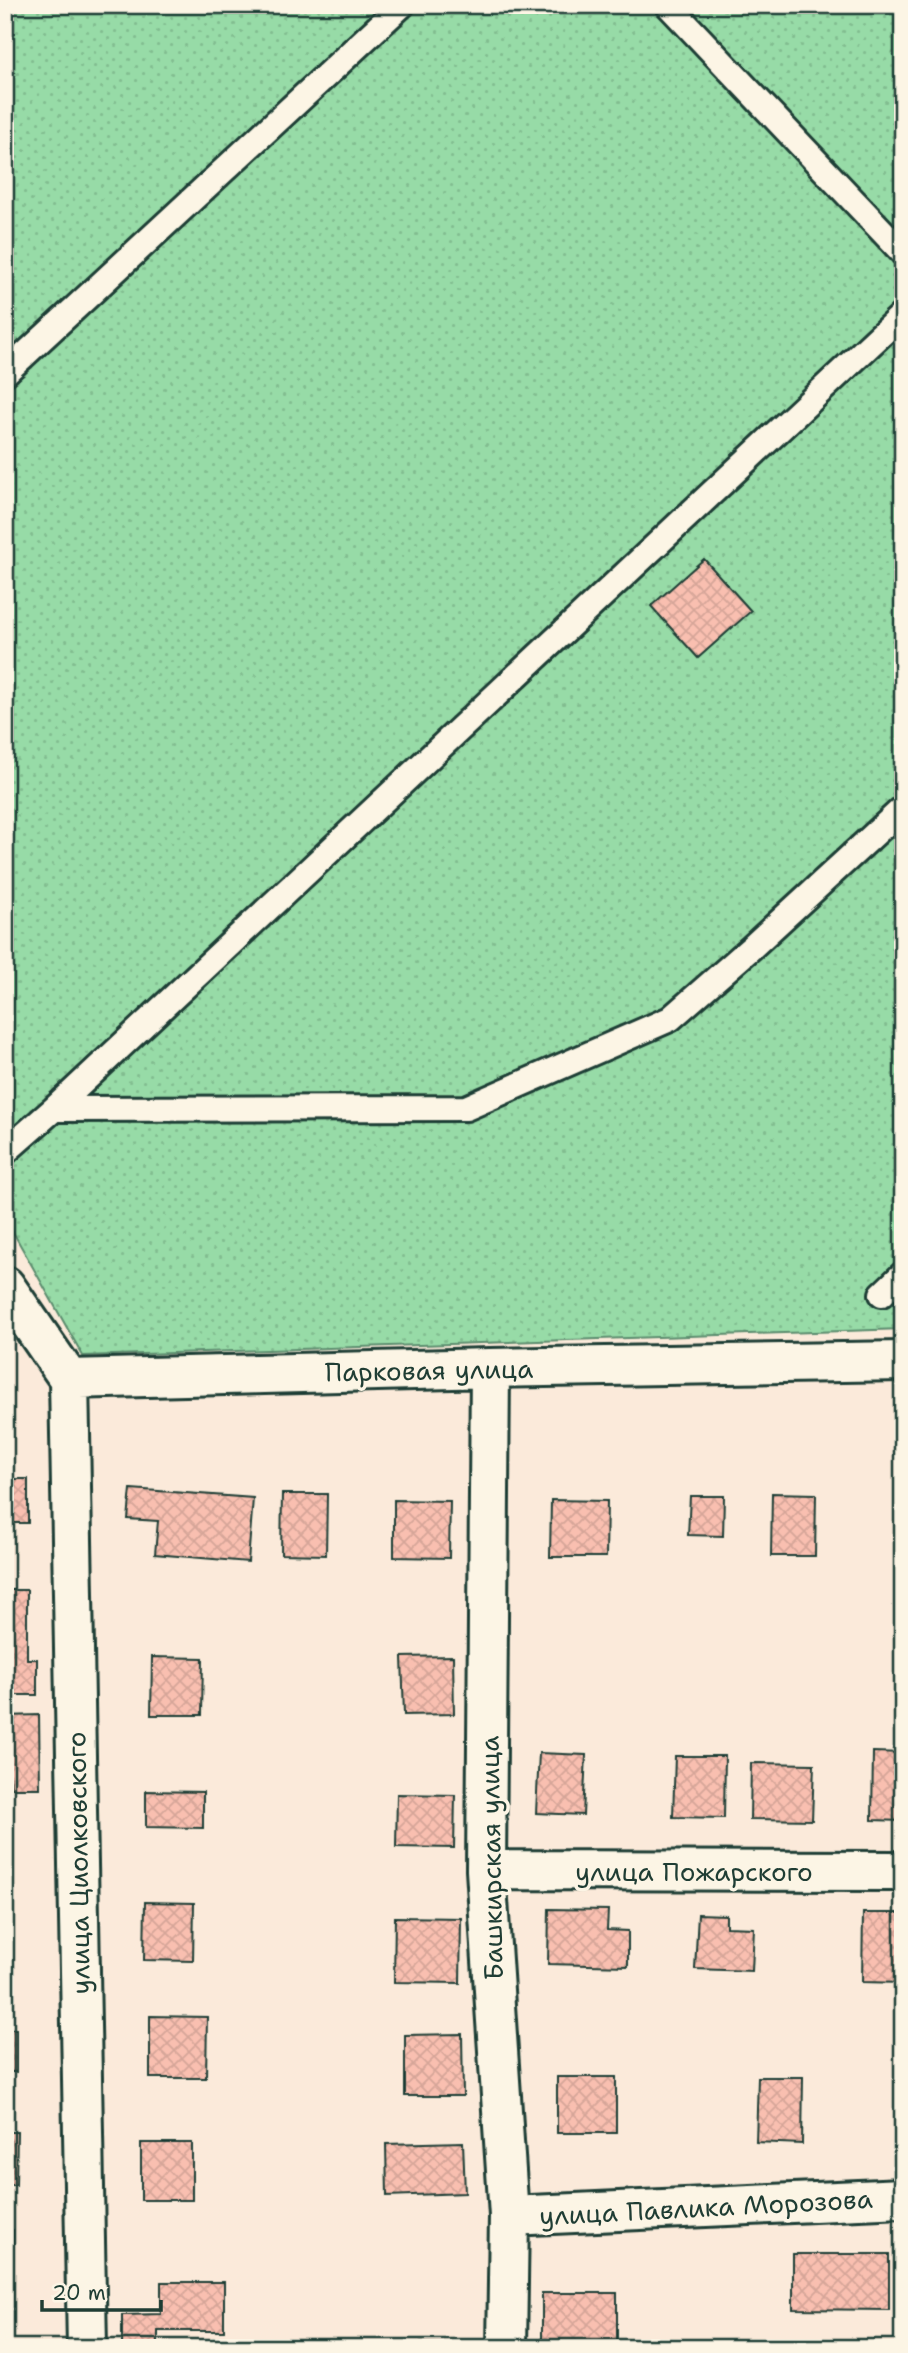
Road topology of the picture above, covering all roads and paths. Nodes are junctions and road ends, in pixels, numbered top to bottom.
1 (402, 5) edge
2 (668, 5) edge
3 (903, 253) edge
4 (903, 314) edge
5 (5, 373) edge
6 (903, 808) edge
7 (54, 1109) junction
8 (5, 1152) edge
9 (903, 1274) edge
10 (5, 1286) edge
11 (881, 1294) dead end
12 (903, 1360) edge
13 (490, 1368) junction
14 (69, 1379) junction
15 (486, 1870) junction
16 (903, 1871) edge
17 (903, 2198) edge
18 (509, 2216) junction
19 (87, 2348) edge
20 (507, 2348) edge

1 - 5 lane
2 - 3 lane
4 - 7 lane
6 - 7 lane
7 - 8 lane
9 - 11 lane
10 - 14 street
12 - 13 street, Парковая улица
13 - 14 street, Парковая улица
13 - 15 street, Башкирская улица
14 - 19 street, улица Циолковского
15 - 16 street, улица Пожарского
15 - 18 street, Башкирская улица
17 - 18 street, улица Павлика Морозова
18 - 20 street, Башкирская улица

